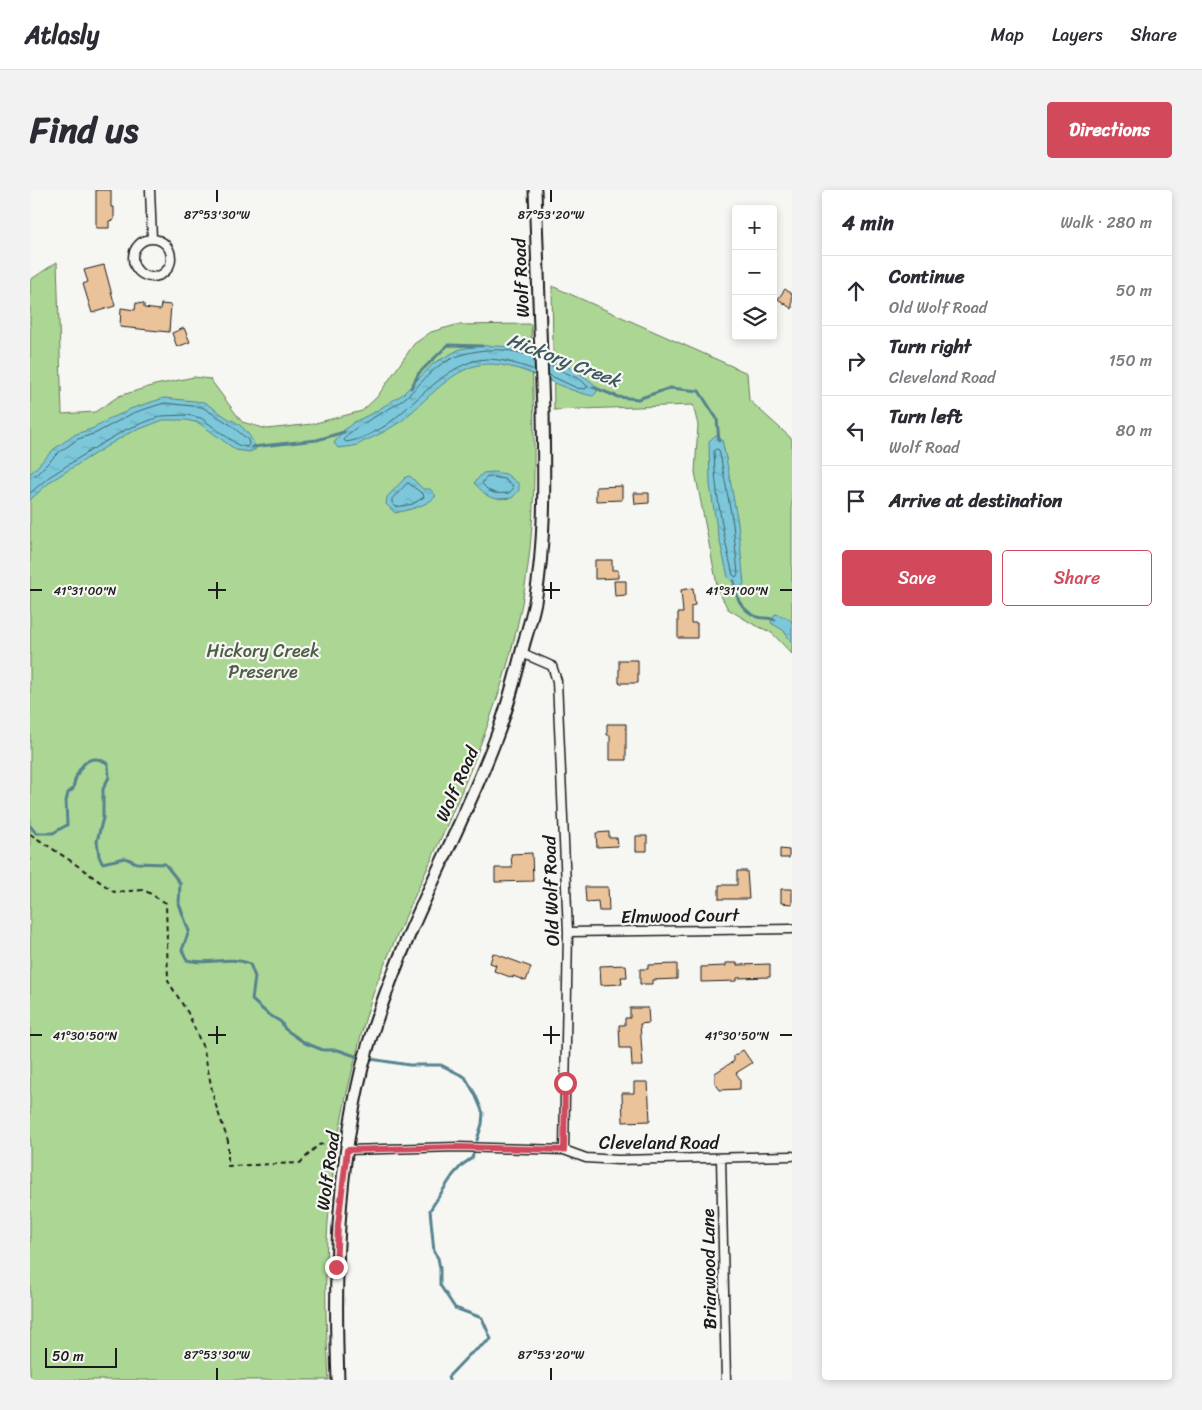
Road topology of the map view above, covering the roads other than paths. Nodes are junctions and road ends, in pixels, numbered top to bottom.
1 (150, 190) edge
2 (535, 190) edge
3 (152, 239) junction
4 (522, 653) junction
5 (792, 929) edge
6 (568, 932) junction
7 (347, 1150) junction
8 (564, 1150) junction
9 (792, 1156) edge
10 (721, 1158) junction
11 (338, 1380) edge
12 (726, 1380) edge

1 - 3 street
2 - 4 main road, Wolf Road
3 - 3 street
4 - 6 street, Old Wolf Road
4 - 7 main road, Wolf Road
5 - 6 street, Elmwood Court
6 - 8 street, Old Wolf Road
7 - 8 street, Cleveland Road
7 - 11 main road, Wolf Road
8 - 10 street, Cleveland Road
9 - 10 street, Cleveland Road
10 - 12 street, Briarwood Lane

